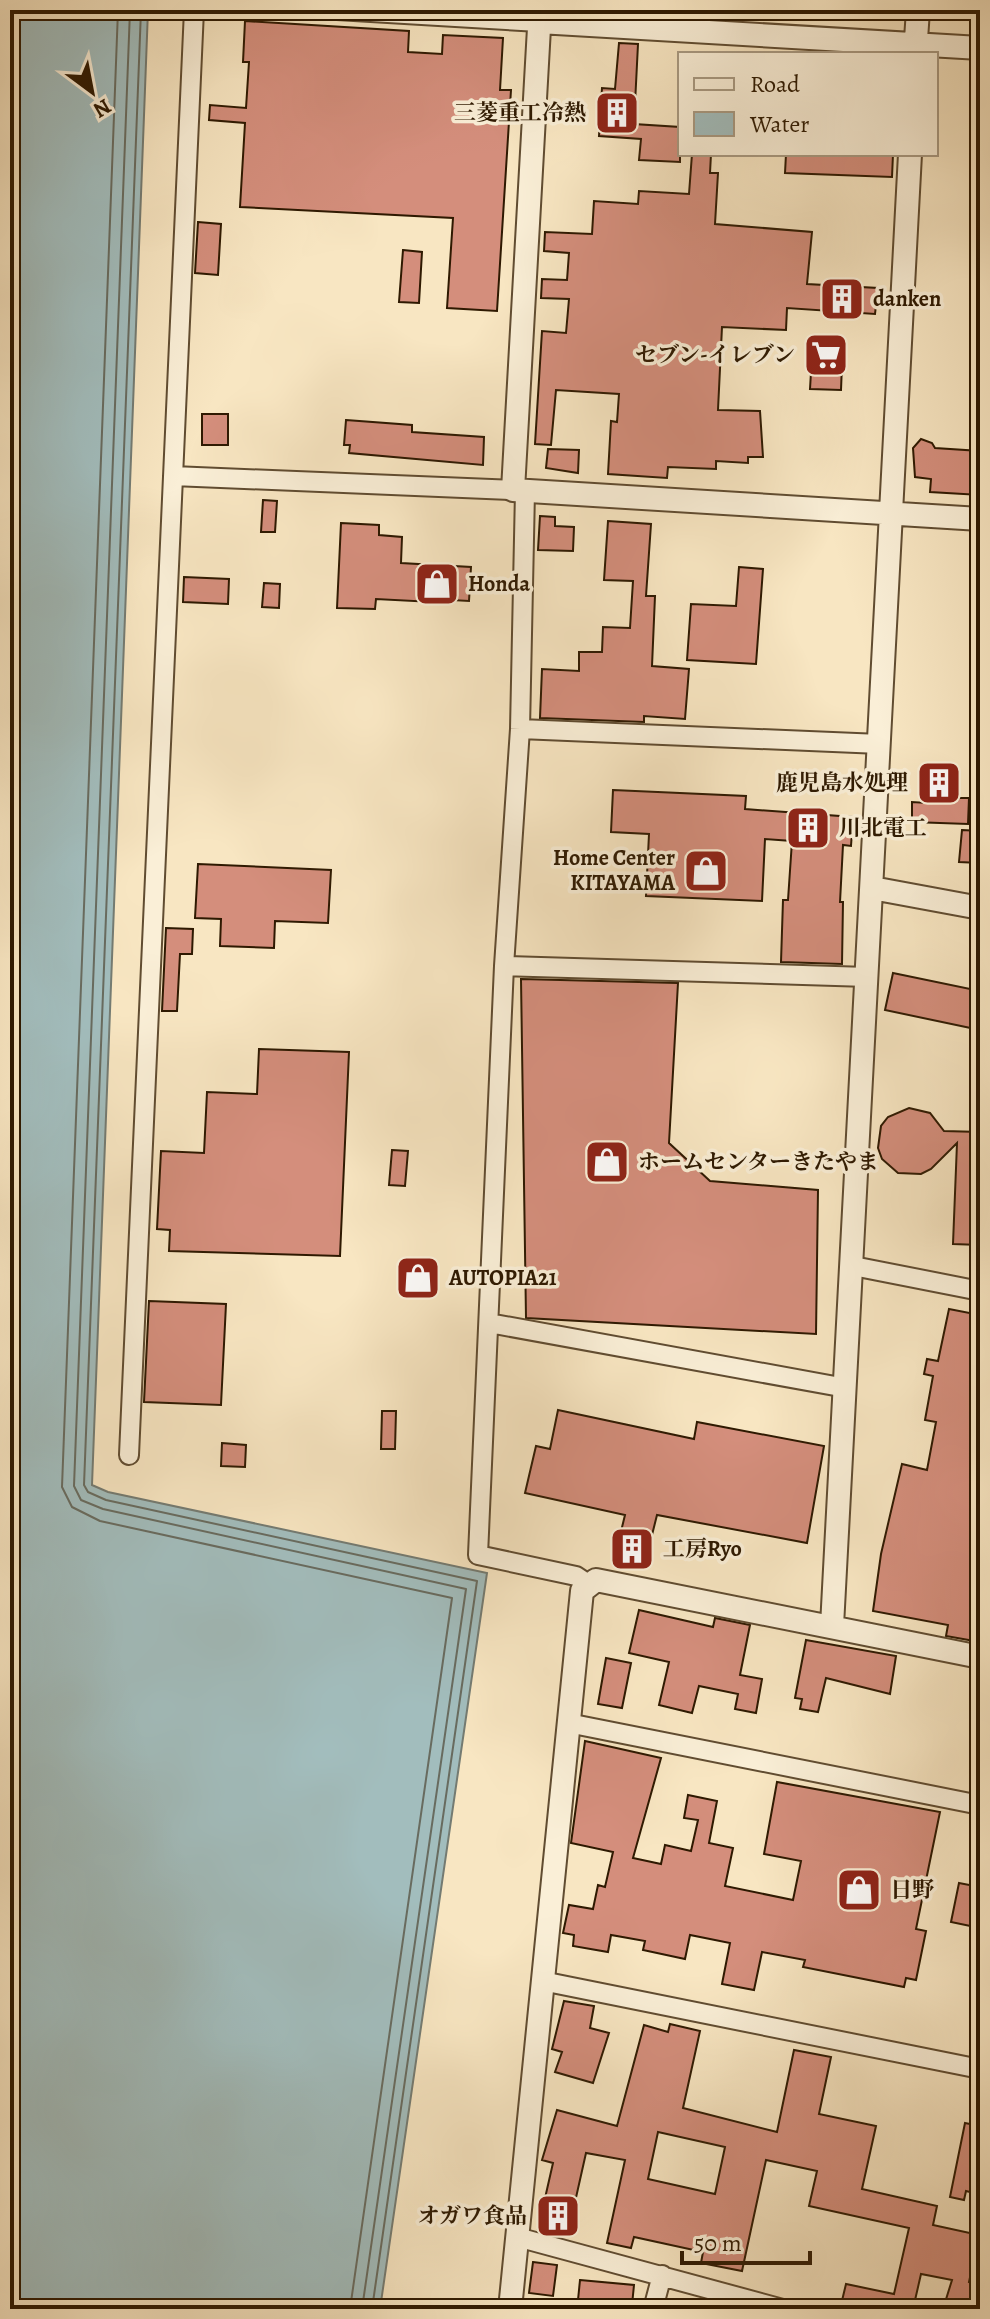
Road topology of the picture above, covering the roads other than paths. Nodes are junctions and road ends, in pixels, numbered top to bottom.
1 (194, 10) edge
2 (337, 10) edge
3 (918, 10) edge
4 (539, 16) edge
5 (980, 48) edge
6 (916, 49) edge
7 (910, 156) edge
8 (173, 476) junction
9 (519, 490) junction
10 (892, 514) junction
11 (980, 519) edge
12 (520, 729) junction
13 (880, 744) junction
14 (872, 888) junction
15 (980, 908) edge
16 (504, 966) junction
17 (868, 977) junction
18 (853, 1266) junction
19 (980, 1291) edge
20 (489, 1323) junction
21 (846, 1388) junction
22 (129, 1455) dead end
23 (588, 1584) junction
24 (832, 1626) junction
25 (980, 1657) edge
26 (568, 1723) junction
27 (980, 1805) edge
28 (542, 1981) junction
29 (980, 2069) edge
30 (517, 2237) junction
31 (662, 2275) junction
32 (510, 2309) edge
33 (653, 2309) edge
34 (783, 2309) edge

1 - 8 street
2 - 4 street
3 - 6 street
4 - 6 street
4 - 9 street
5 - 6 street
7 - 10 street
8 - 9 street
8 - 22 street
9 - 10 street
9 - 12 street
10 - 11 street
10 - 13 street
12 - 13 street
12 - 16 street
13 - 14 street
14 - 15 street
14 - 17 street
16 - 17 street
16 - 20 street
17 - 18 street
18 - 19 street
18 - 21 street
20 - 21 street
20 - 23 street
21 - 24 street
23 - 24 street
23 - 26 street
24 - 25 street
26 - 27 street
26 - 28 street
28 - 29 street
28 - 30 street
30 - 31 street
30 - 32 street
31 - 33 street
31 - 34 street

